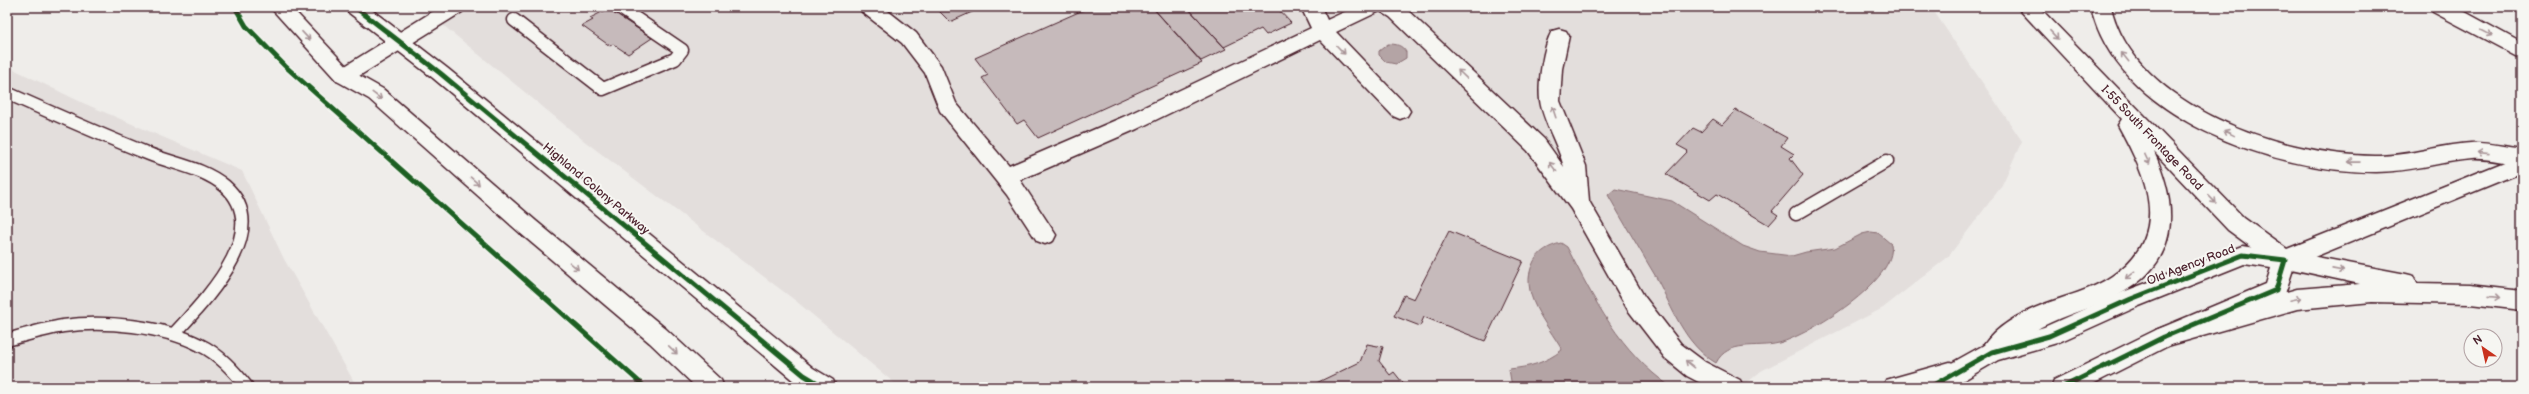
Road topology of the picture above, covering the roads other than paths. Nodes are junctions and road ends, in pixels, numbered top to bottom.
1 (280, 7) edge
2 (355, 7) edge
3 (455, 7) edge
4 (619, 7) edge
5 (870, 7) edge
6 (1311, 7) edge
7 (1372, 7) edge
8 (1387, 7) edge
9 (2027, 7) edge
10 (2101, 7) edge
11 (2430, 7) edge
12 (2440, 7) edge
13 (2460, 18) junction
14 (514, 20) dead end
15 (1324, 31) junction
16 (1559, 36) dead end
17 (398, 41) junction
18 (2522, 52) edge
19 (344, 76) junction
20 (7, 93) edge
21 (2114, 100) junction
22 (1400, 112) dead end
23 (2522, 157) edge
24 (1887, 161) dead end
25 (2522, 163) edge
26 (1006, 177) junction
27 (1579, 202) junction
28 (1796, 214) dead end
29 (1045, 235) dead end
30 (2285, 260) junction
31 (2470, 294) junction
32 (2522, 300) edge
33 (174, 334) junction
34 (2164, 337) junction
35 (7, 340) edge
36 (1992, 352) junction
37 (1957, 370) junction
38 (1727, 385) edge
39 (247, 387) edge
40 (712, 387) edge
41 (824, 387) edge
42 (1895, 387) edge
43 (1930, 387) edge
44 (2063, 387) edge

1 -> 19 main road
2 - 17 main road, Highland Colony Parkway
3 - 17 main road
4 - 14 lane
5 - 26 main road
6 - 15 main road
7 - 15 main road
27 -> 8 main road
9 -> 21 main road, I-55 South Frontage Road
23 -> 10 main road
11 - 13 main road
12 - 13 main road
13 -> 18 main road
15 -> 22 main road
15 - 26 main road
27 -> 16 main road
17 - 19 main road
17 - 41 main road, Highland Colony Parkway
19 -> 40 main road
20 - 33 lane
21 -> 30 main road, I-55 South Frontage Road
21 -> 36 main road
24 - 28 lane
25 - 30 main road, Old Agency Road
26 - 29 main road
38 -> 27 main road
30 -> 31 main road
30 - 34 main road
30 - 36 main road, Old Agency Road
31 -> 32 main road
34 -> 31 main road
33 - 35 lane
33 - 39 lane
34 - 44 main road
36 - 37 main road, Old Agency Road
37 - 42 main road
37 - 43 main road, Old Agency Road

